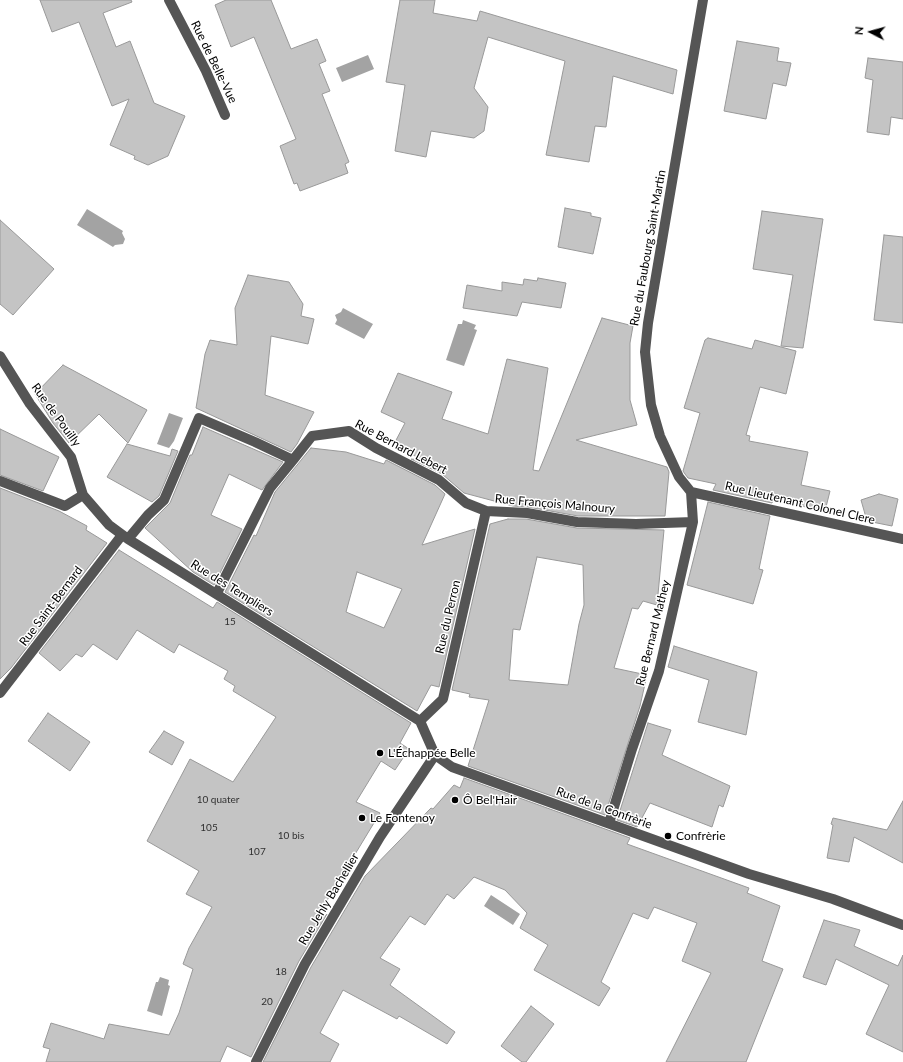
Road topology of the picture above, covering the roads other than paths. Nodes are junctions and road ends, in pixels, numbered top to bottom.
1 (169, 0) edge
2 (702, 0) edge
3 (225, 115) dead end
4 (0, 356) edge
5 (293, 460) junction
6 (0, 481) edge
7 (691, 492) junction
8 (83, 495) junction
9 (486, 511) junction
10 (693, 522) junction
11 (124, 537) junction
12 (903, 539) edge
13 (217, 593) junction
14 (0, 693) edge
15 (420, 721) junction
16 (435, 755) junction
17 (609, 823) junction
18 (903, 926) edge
19 (256, 1062) edge

1 - 3 street, Rue de Belle-Vue
2 - 7 street, Rue du Faubourg Saint-Martin
4 - 8 street, Rue de Pouilly
5 - 9 street, Rue Bernard Lebert
5 - 11 street, Rue Saint-Bernard
5 - 13 street, Rue Bernard Lebert
6 - 8 street
7 - 10 street, Rue Bernard Mathey
7 - 12 street, Rue Lieutenant Colonel Clere
8 - 11 street, Rue des Templiers
9 - 10 street, Rue François Malnoury
9 - 15 street, Rue du Perron
10 - 17 street, Rue Bernard Mathey
11 - 13 street, Rue des Templiers
11 - 14 street, Rue Saint-Bernard
13 - 15 street, Rue des Templiers
15 - 16 street
16 - 17 street, Rue de la Confrèrie
16 - 19 street, Rue Jehly Bachellier
17 - 18 street, Rue de la Confrèrie

